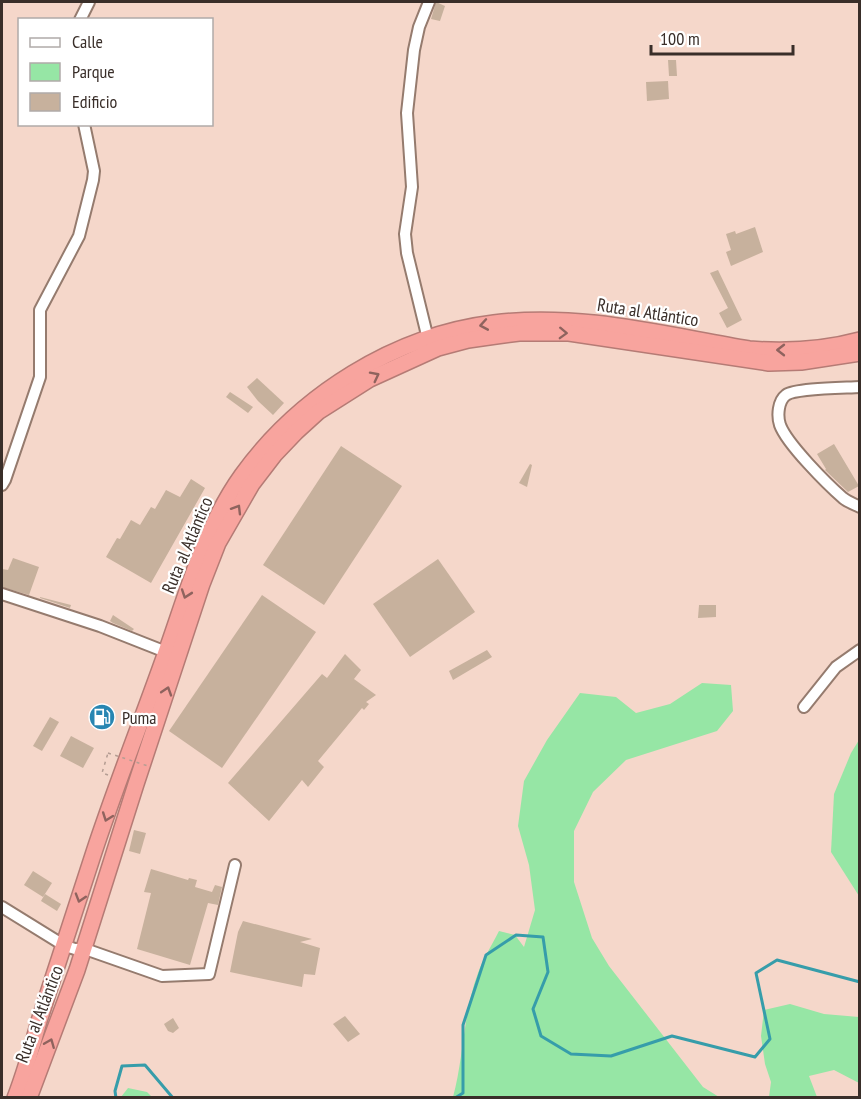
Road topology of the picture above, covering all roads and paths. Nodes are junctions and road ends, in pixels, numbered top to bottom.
1 (89, 2) edge
2 (429, 2) edge
3 (81, 18) edge
4 (84, 126) edge
5 (428, 339) junction
6 (860, 340) edge
7 (860, 353) edge
8 (860, 387) edge
9 (2, 485) edge
10 (860, 507) edge
11 (2, 594) edge
12 (860, 650) edge
13 (166, 652) junction
14 (804, 707) dead end
15 (150, 767) dead end
16 (102, 773) dead end
17 (120, 779) junction
18 (235, 865) dead end
19 (110, 868) junction
20 (2, 907) edge
21 (65, 946) junction
22 (85, 949) junction
23 (15, 1098) edge
24 (29, 1098) edge

1 - 3 street
2 - 5 street
4 - 9 street
6 -> 5 highway, Ruta al Atlántico
5 -> 13 highway, Ruta al Atlántico
19 -> 7 highway, Ruta al Atlántico
8 - 10 street
11 - 13 street
12 - 14 street
13 - 17 highway, Ruta al Atlántico
15 - 16 path, bridge
17 - 19 highway
17 -> 21 highway, Ruta al Atlántico
18 - 22 street
19 - 22 highway, Ruta al Atlántico
20 - 21 street
21 - 22 street
21 - 23 highway, Ruta al Atlántico
24 -> 22 highway, Ruta al Atlántico

